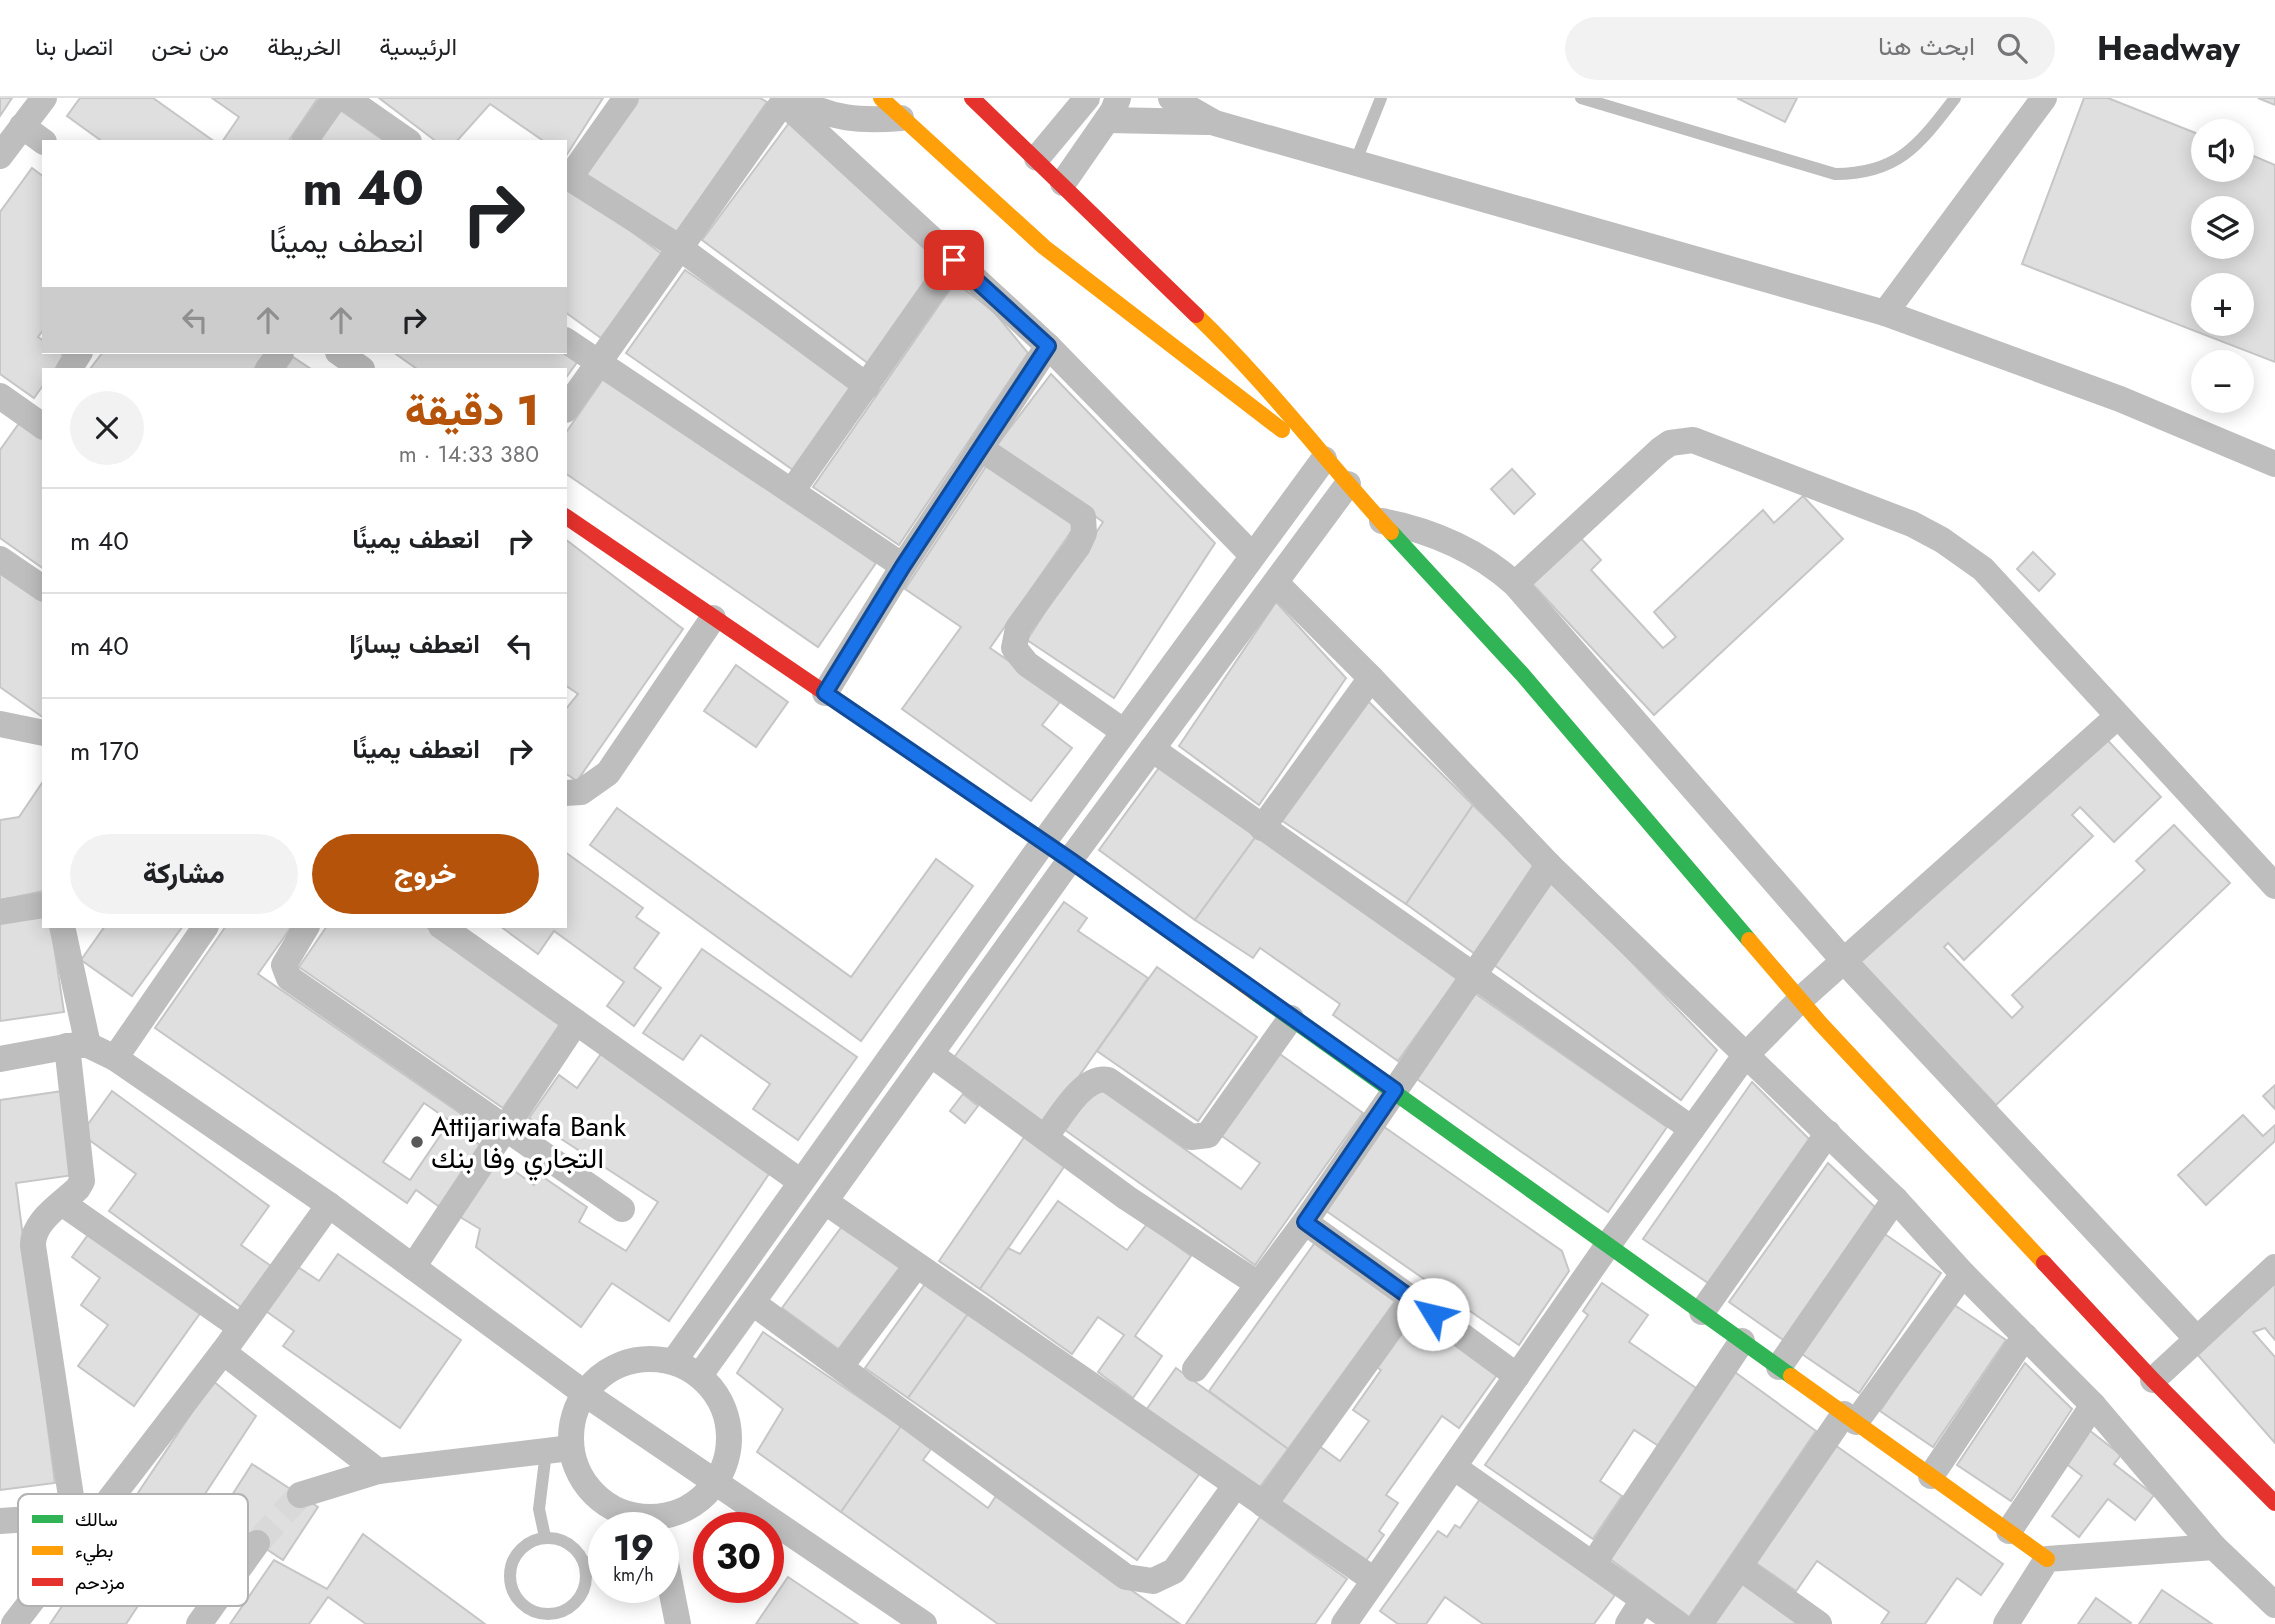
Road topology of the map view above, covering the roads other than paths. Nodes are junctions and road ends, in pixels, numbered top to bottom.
1 (44, 98) edge
2 (335, 98) edge
3 (346, 98) edge
4 (626, 98) edge
5 (881, 98) edge
6 (972, 98) edge
7 (1087, 98) edge
8 (1171, 98) edge
9 (1381, 98) edge
10 (1581, 98) edge
11 (1955, 98) edge
12 (2044, 98) edge
13 (788, 99) edge
14 (1112, 109) edge
15 (901, 118) junction
16 (1215, 123) junction
17 (22, 126) junction
18 (305, 140) edge
19 (406, 140) edge
20 (42, 141) edge
21 (0, 156) edge
22 (1037, 158) junction
23 (1355, 163) junction
24 (568, 176) edge
25 (1066, 186) junction
26 (1062, 209) dead end
27 (1045, 224) dead end
28 (1023, 229) junction
29 (680, 248) junction
30 (954, 260) junction
31 (1885, 313) junction
32 (567, 341) edge
33 (1048, 346) junction
34 (279, 354) edge
35 (341, 354) edge
36 (598, 364) junction
37 (269, 368) edge
38 (361, 368) edge
39 (867, 386) junction
40 (567, 407) edge
41 (4, 409) edge
42 (41, 418) edge
43 (980, 448) junction
44 (1324, 459) junction
45 (2275, 464) edge
46 (1348, 484) junction
47 (792, 491) junction
48 (567, 517) edge
49 (1382, 521) junction
50 (1252, 555) junction
51 (0, 559) edge
52 (903, 566) junction
53 (1276, 583) junction
54 (1515, 584) junction
55 (42, 588) edge
56 (713, 618) junction
57 (1371, 678) junction
58 (825, 693) junction
59 (2118, 716) junction
60 (0, 723) edge
61 (1124, 731) junction
62 (42, 733) edge
63 (1152, 749) junction
64 (567, 793) edge
65 (1262, 828) junction
66 (1042, 843) junction
67 (1070, 860) junction
68 (1549, 865) junction
69 (2275, 886) edge
70 (42, 905) edge
71 (0, 912) edge
72 (62, 928) edge
73 (205, 928) edge
74 (306, 928) edge
75 (444, 928) edge
76 (1844, 961) junction
77 (1471, 976) junction
78 (1801, 999) junction
79 (1291, 1018) junction
80 (576, 1022) junction
81 (77, 1046) junction
82 (932, 1055) junction
83 (1744, 1057) junction
84 (115, 1058) junction
85 (0, 1059) edge
86 (1395, 1090) junction
87 (507, 1128) junction
88 (1692, 1129) junction
89 (1828, 1133) junction
90 (1045, 1137) junction
91 (801, 1182) junction
92 (1895, 1199) junction
93 (62, 1203) junction
94 (827, 1203) junction
95 (329, 1205) junction
96 (622, 1209) dead end
97 (1305, 1222) junction
98 (1608, 1245) junction
99 (916, 1266) junction
100 (413, 1267) junction
101 (2275, 1267) edge
102 (1963, 1274) junction
103 (1258, 1284) junction
104 (1412, 1299) junction
105 (753, 1303) junction
106 (1702, 1312) junction
107 (240, 1327) junction
108 (2025, 1336) junction
109 (2197, 1339) junction
110 (1742, 1341) junction
111 (223, 1352) junction
112 (674, 1362) junction
113 (841, 1366) junction
114 (1779, 1367) junction
115 (1195, 1369) dead end
116 (700, 1375) junction
117 (1517, 1376) junction
118 (2153, 1380) junction
119 (584, 1393) junction
120 (2093, 1405) junction
121 (1850, 1418) junction
122 (559, 1450) junction
123 (1455, 1468) junction
124 (378, 1471) junction
125 (1931, 1476) junction
126 (716, 1481) junction
127 (1235, 1486) junction
128 (79, 1494) edge
129 (103, 1494) edge
130 (300, 1495) tunnel mouth
131 (2275, 1503) edge
132 (1264, 1504) junction
133 (623, 1512) edge
134 (679, 1512) edge
135 (18, 1520) edge
136 (0, 1521) edge
137 (2008, 1531) junction
138 (545, 1537) junction
139 (257, 1543) tunnel mouth
140 (2214, 1546) junction
141 (248, 1556) edge
142 (2047, 1559) junction
143 (588, 1562) edge
144 (584, 1563) junction
145 (1593, 1563) junction
146 (1739, 1567) junction
147 (1374, 1580) junction
148 (1643, 1600) junction
149 (674, 1603) edge
150 (2275, 1605) edge
151 (26, 1606) edge
152 (212, 1606) edge
153 (1355, 1620) edge
154 (14, 1624) edge
155 (199, 1624) edge
156 (678, 1624) edge
157 (923, 1624) edge
158 (1628, 1624) edge
159 (1678, 1624) edge
160 (1700, 1624) edge
161 (1819, 1624) edge
162 (2006, 1624) edge

1 - 17 street
2 - 18 street
3 - 19 street
4 - 24 street
5 - 15 main road
6 - 22 main road
7 - 22 street
8 - 16 street
9 - 23 lane
10 - 11 lane
12 - 31 street
13 - 15 street
13 - 29 street
13 - 30 street
14 - 16 street
14 - 25 street
15 - 28 main road
16 - 23 street
17 - 20 street
17 - 21 street
22 - 25 main road
23 - 31 street
24 - 29 street
25 - 26 main road
25 - 44 main road
27 - 28 main road
28 - 44 main road
29 - 36 street
29 - 39 street
30 - 33 street
30 - 39 street
31 - 45 street
32 - 36 street
33 - 43 street
33 - 50 street
34 - 37 street
35 - 38 street
36 - 40 street
36 - 47 street
39 - 47 street
41 - 42 street
43 - 52 street
43 - 61 street
44 - 46 main road
44 - 50 street
46 - 49 main road
46 - 53 street
47 - 52 street
48 - 56 main road
49 - 54 street
49 - 78 main road
50 - 61 street
51 - 55 street
52 - 58 street
53 - 57 street
53 - 63 street
54 - 59 street
54 - 76 street
56 - 58 main road
56 - 64 street
57 - 65 street
57 - 68 street
58 - 66 main road
59 - 69 street
59 - 76 street
60 - 62 street
61 - 66 street
63 - 65 street
63 - 67 street
65 - 77 street
66 - 67 main road
66 - 91 street
67 - 79 main road
67 - 82 street
68 - 77 street
68 - 83 street
70 - 71 street
72 - 81 street
73 - 84 street
74 - 87 street
75 - 80 street
76 - 78 street
76 - 109 street
77 - 86 street
77 - 88 street
78 - 83 street
78 - 118 main road
79 - 86 main road
79 - 90 street
80 - 87 street
80 - 91 street
81 - 84 street
81 - 85 street
81 - 93 street
82 - 90 street
82 - 94 street
83 - 88 street
83 - 89 street
84 - 95 street
86 - 97 street
86 - 98 main road
87 - 96 street
87 - 100 street
88 - 98 street
89 - 92 street
89 - 106 street
90 - 103 street
91 - 112 street
92 - 102 street
92 - 114 street
93 - 107 street
93 - 128 street
94 - 99 street
94 - 105 street
95 - 100 street
95 - 107 street
97 - 103 street
97 - 104 street
98 - 106 main road
98 - 117 street
99 - 113 street
99 - 127 street
100 - 119 street
101 - 109 street
102 - 108 street
102 - 121 street
103 - 115 street
104 - 117 street
104 - 132 street
105 - 113 street
105 - 116 street
106 - 110 main road
107 - 111 street
108 - 120 street
108 - 125 street
109 - 118 street
110 - 114 main road
110 - 145 street
111 - 124 street
111 - 129 street
112 - 116 street
112 - 119 street
113 - 127 street
114 - 121 main road
116 - 126 street
117 - 123 street
118 - 131 main road
119 - 122 street
119 - 126 street
120 - 137 street
120 - 140 street
121 - 125 main road
121 - 146 street
122 - 124 street
122 - 133 street
122 - 138 lane
123 - 145 street
123 - 147 street
124 - 130 street
125 - 137 main road
126 - 134 street
126 - 157 street
127 - 132 street
132 - 147 street
135 - 136 street
137 - 142 main road
138 - 144 lane
138 - 144 lane
139 - 141 street
140 - 142 street
140 - 150 street
142 - 162 street
143 - 144 lane
145 - 148 street
146 - 160 street
146 - 161 street
147 - 153 street
148 - 158 street
148 - 159 street
149 - 156 street
151 - 154 street
152 - 155 street

